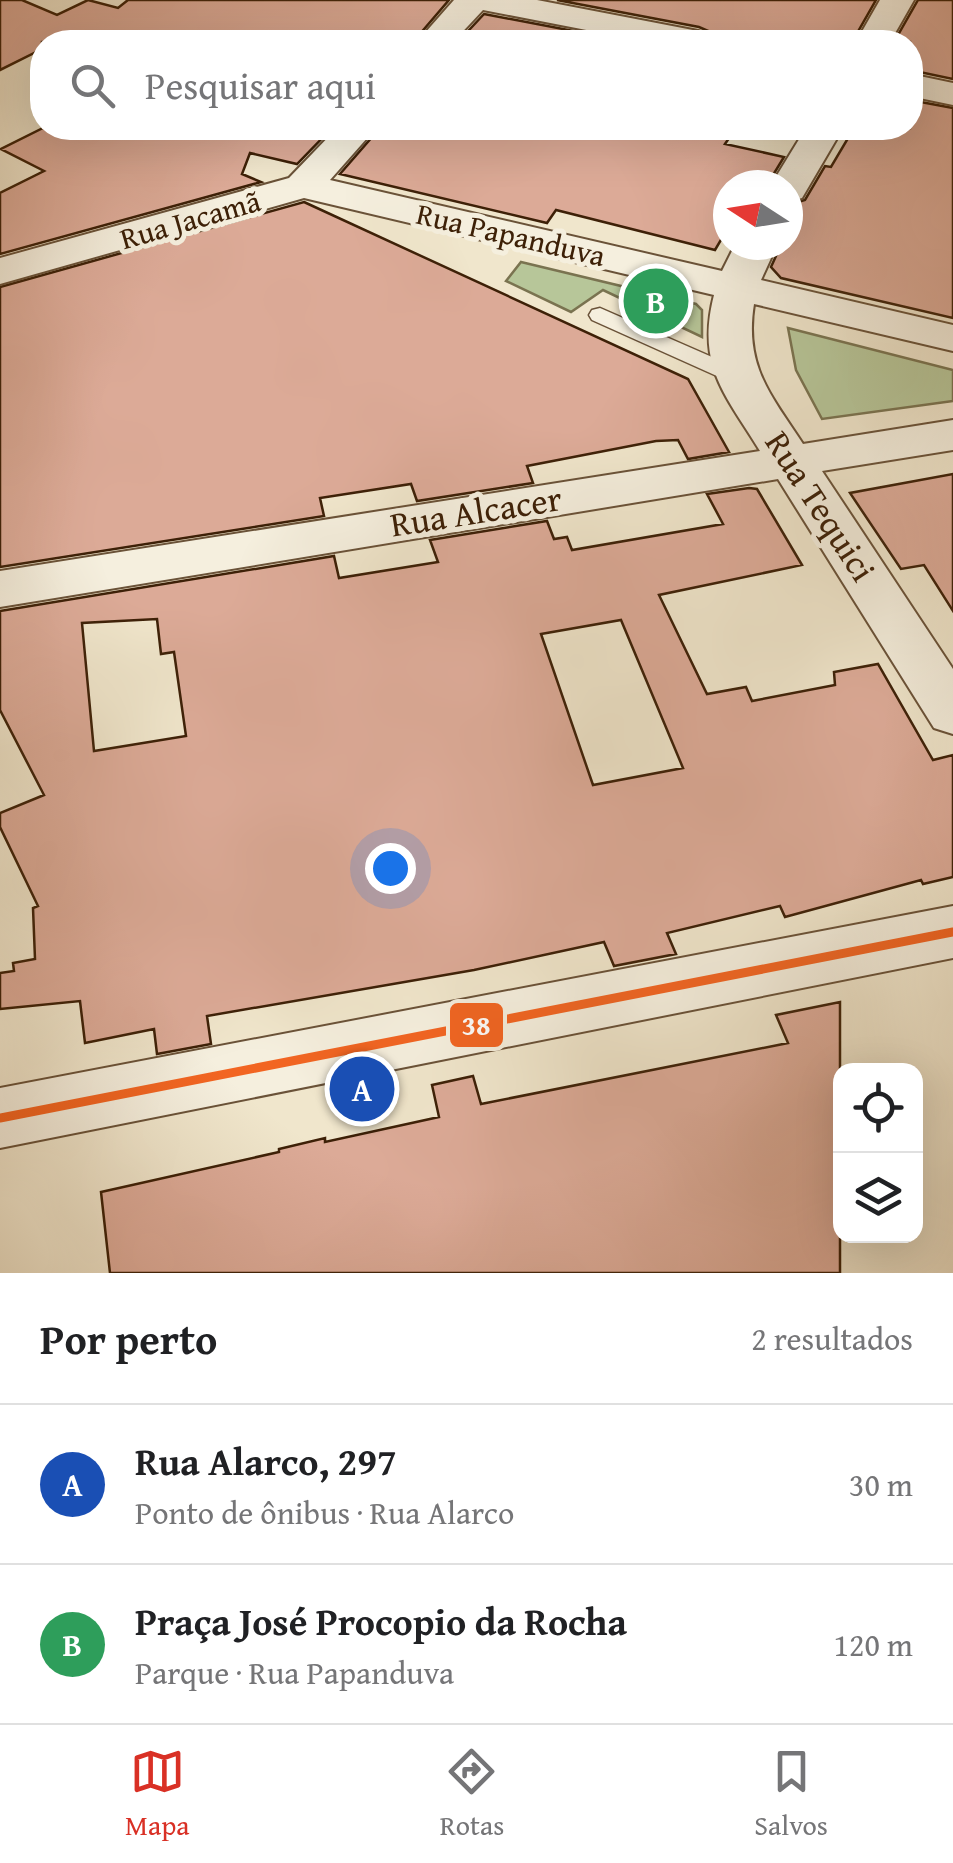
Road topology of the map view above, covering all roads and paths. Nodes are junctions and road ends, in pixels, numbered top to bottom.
1 (473, 0) edge
2 (485, 0) edge
3 (897, 0) edge
4 (445, 30) edge
5 (637, 30) edge
6 (880, 30) edge
7 (923, 88) edge
8 (953, 94) edge
9 (346, 140) edge
10 (817, 140) edge
11 (800, 170) edge
12 (303, 186) junction
13 (745, 265) edge
14 (0, 271) edge
15 (600, 315) dead end
16 (953, 338) edge
17 (736, 376) junction
18 (953, 435) edge
19 (792, 459) junction
20 (0, 589) edge
21 (953, 714) edge
22 (953, 932) edge
23 (0, 1118) edge

1 - 4 street
2 - 5 street
3 - 6 street
7 - 8 street
9 - 12 street, Rua Jacamã
10 - 11 street
12 - 13 street, Rua Papanduva
12 - 14 street, Rua Jacamã
13 - 16 street, Rua Papanduva
13 - 17 street, Rua Tequici
15 - 17 lane, Rua Papanduva
17 - 19 street, Rua Tequici
18 - 19 street, Rua Alcacer
19 - 20 street, Rua Alcacer
19 - 21 street, Rua Tequici
22 - 23 street

